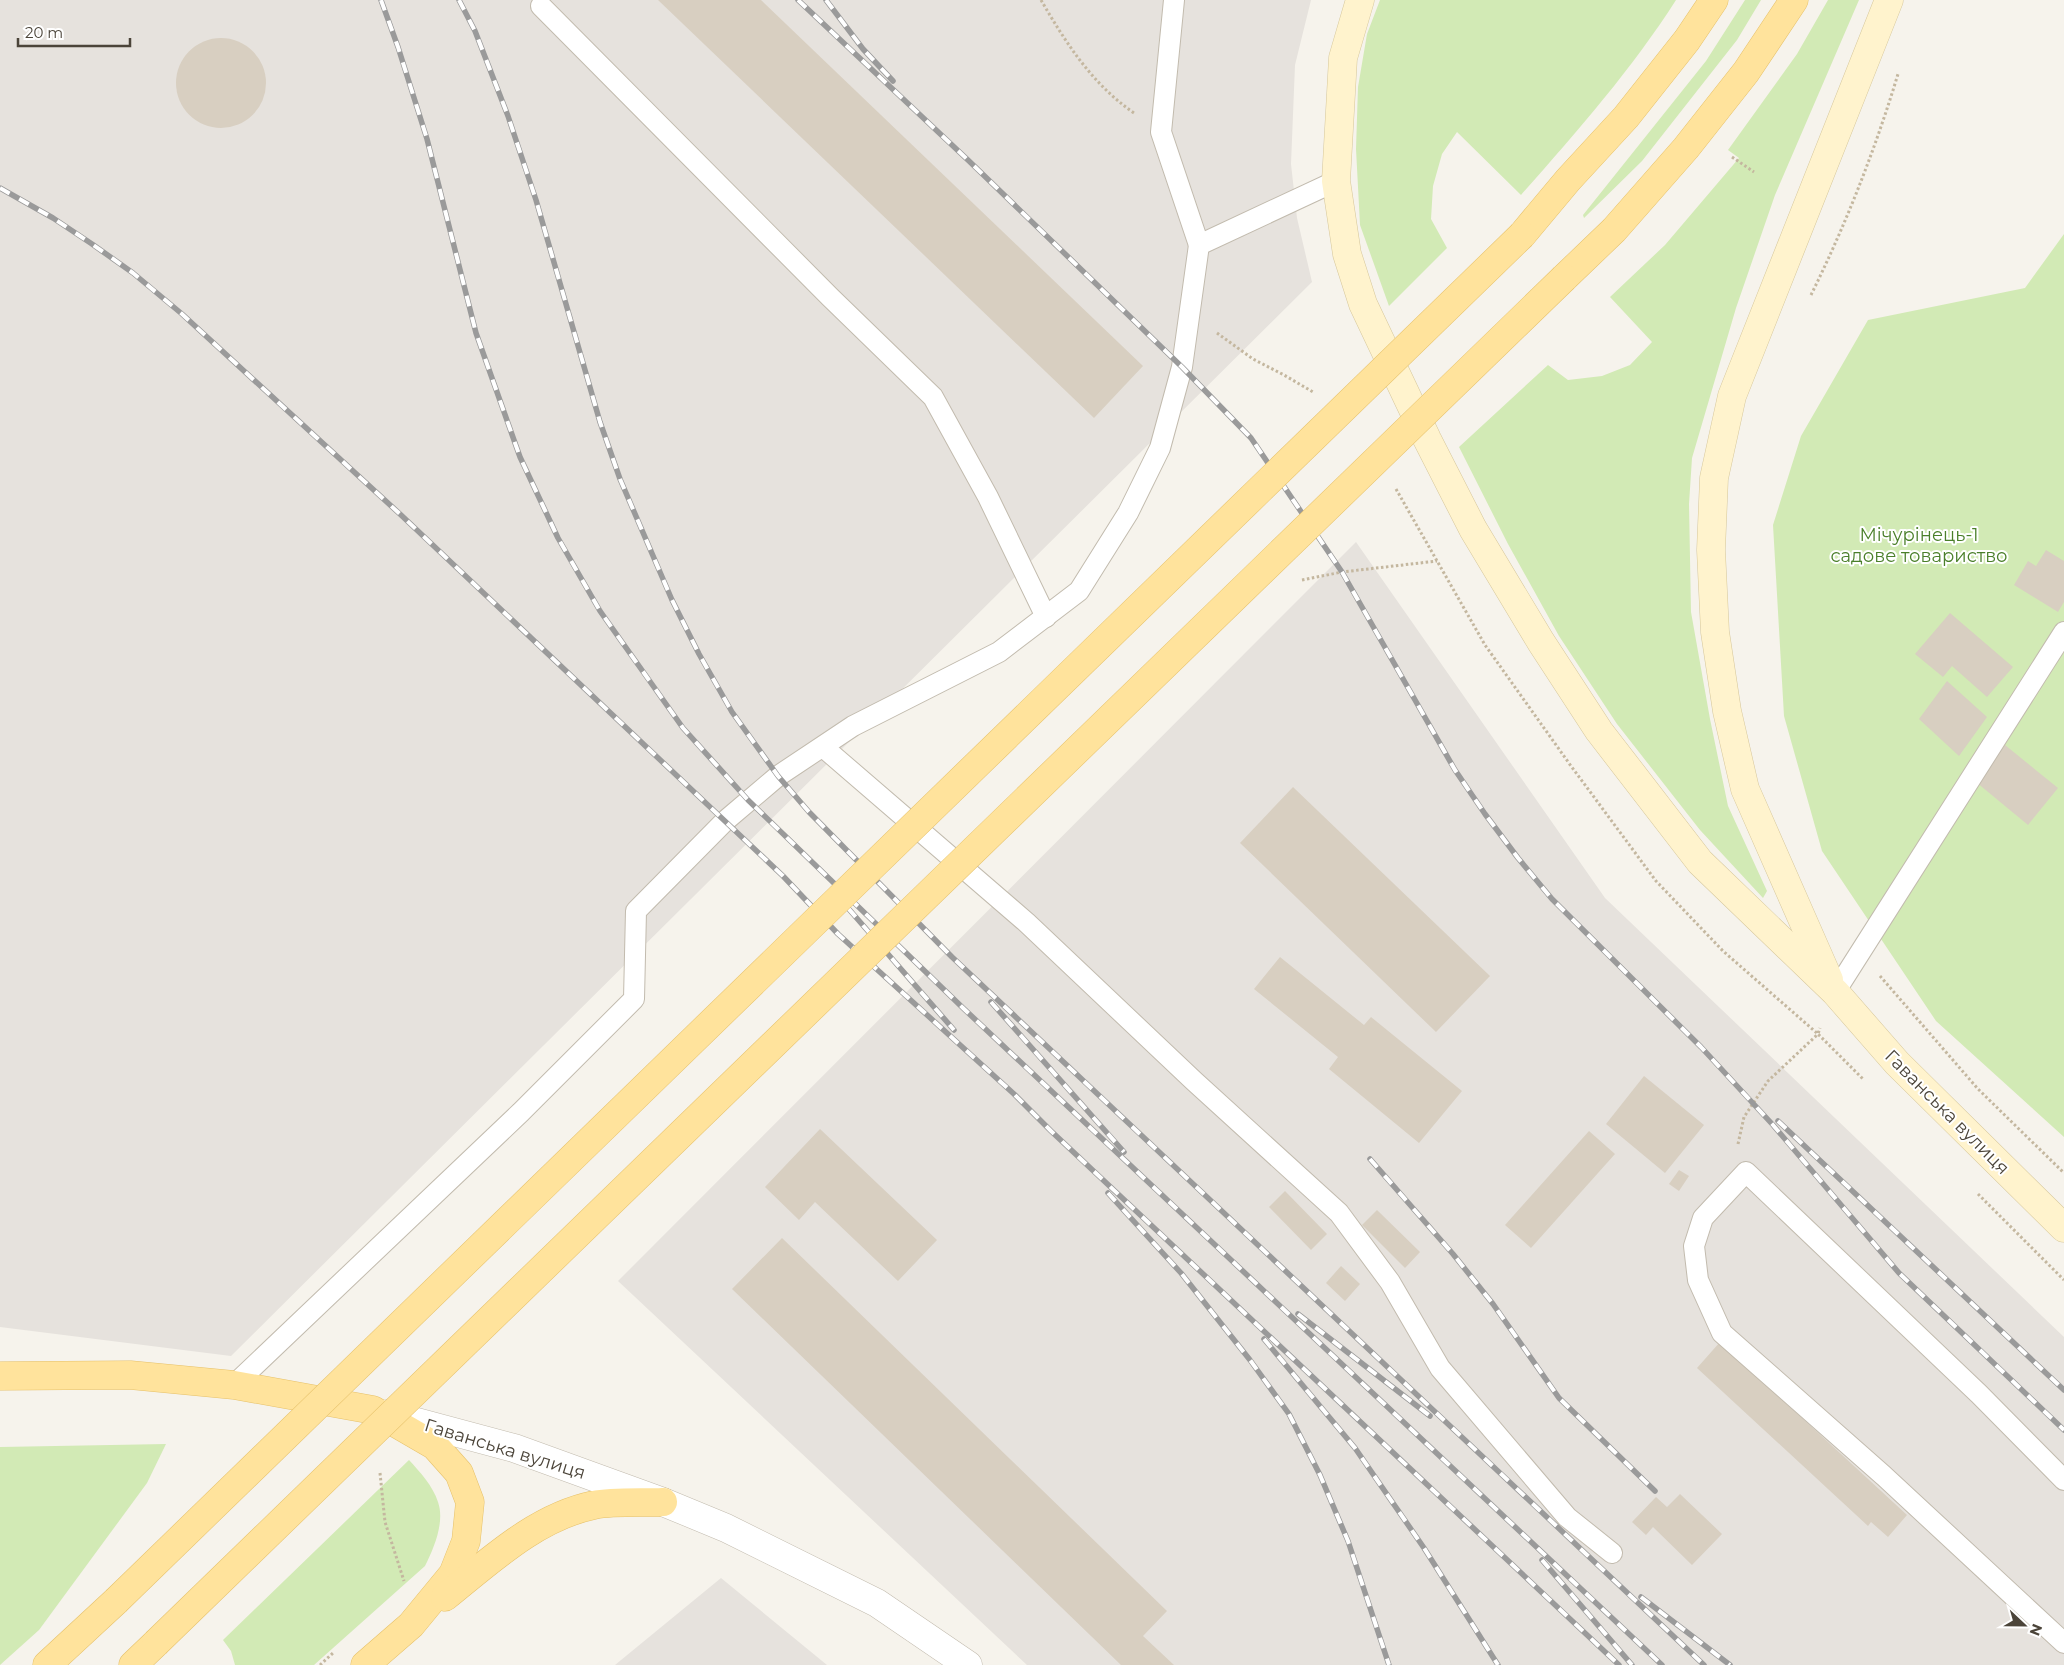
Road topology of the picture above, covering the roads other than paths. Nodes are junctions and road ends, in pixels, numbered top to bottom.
1 (1174, 0) edge
2 (1360, 0) edge
3 (1714, 0) edge
4 (1794, 0) edge
5 (1890, 0) edge
6 (541, 6) dead end
7 (1336, 181) junction
8 (1200, 244) junction
9 (1046, 617) junction
10 (2064, 632) edge
11 (822, 747) junction
12 (1835, 992) junction
13 (2064, 1228) edge
14 (0, 1376) edge
15 (234, 1385) junction
16 (374, 1410) junction
17 (2064, 1480) edge
18 (663, 1502) junction
19 (1612, 1553) dead end
20 (411, 1625) junction
21 (2064, 1643) edge
22 (47, 1665) edge
23 (133, 1665) edge
24 (365, 1665) edge
25 (968, 1665) edge

1 - 8 lane
2 - 7 main road
3 - 22 main road, bridge
4 - 23 main road, bridge
5 - 12 main road
6 - 9 lane
7 - 8 lane
7 - 12 main road
8 - 9 lane
9 - 11 lane
10 - 12 lane
11 - 15 lane
11 - 19 lane
12 - 13 main road, Гаванська вулиця
14 - 15 main road, Гаванська вулиця
15 - 16 main road, Гаванська вулиця
16 - 18 street, Гаванська вулиця
16 - 20 main road
17 - 21 lane
18 - 20 main road
18 - 25 street, Гаванська вулиця
20 - 24 main road

